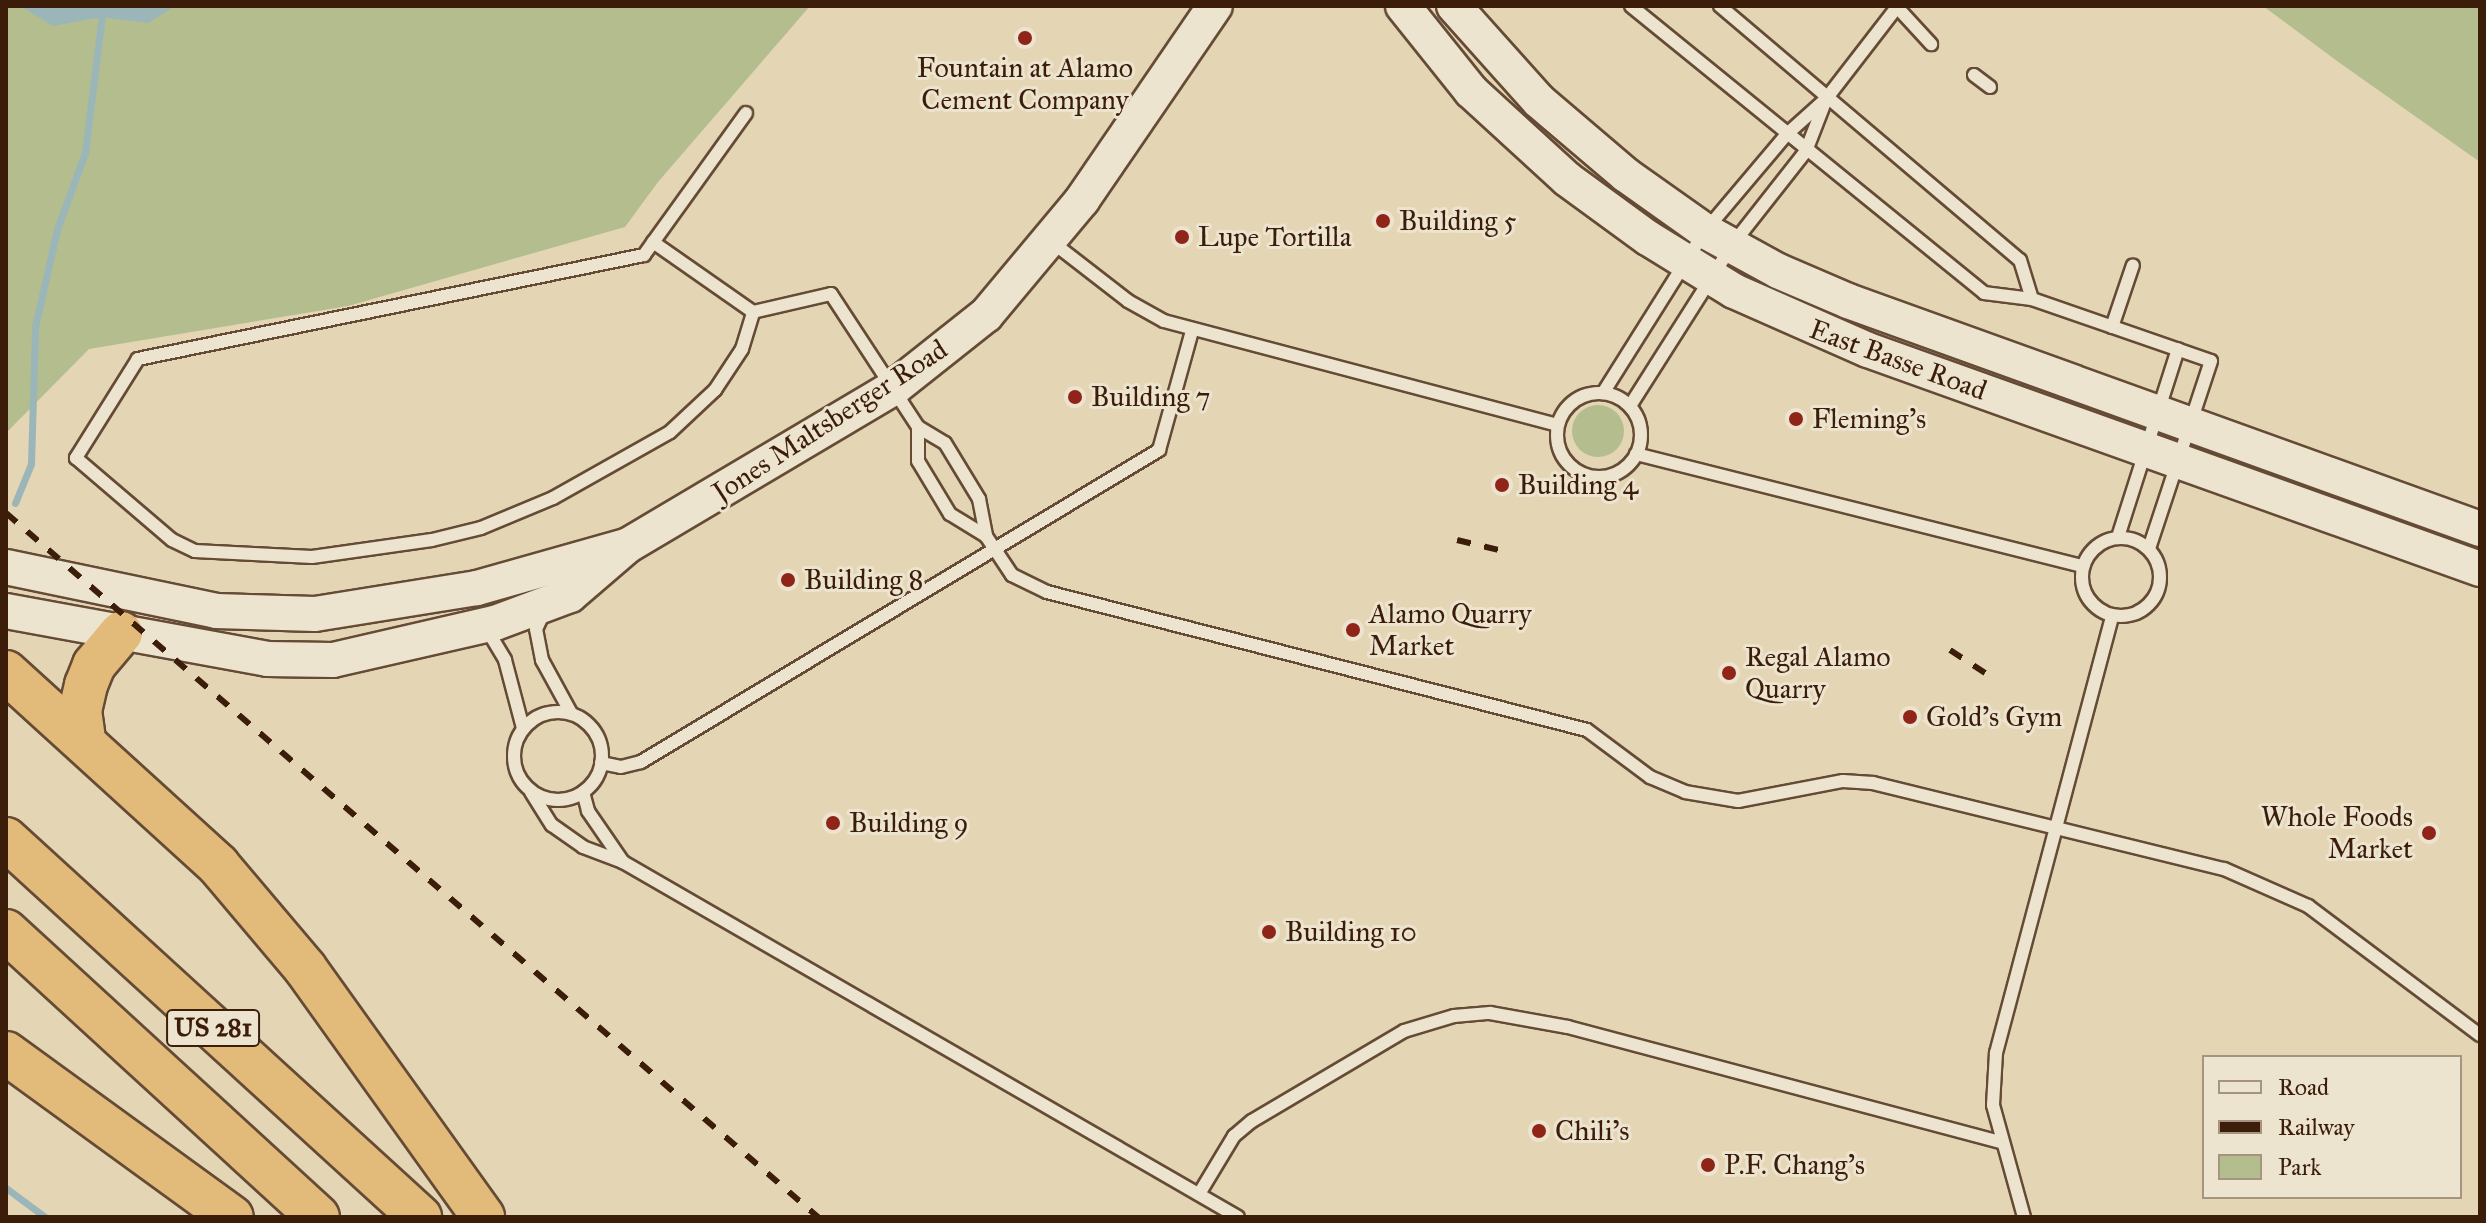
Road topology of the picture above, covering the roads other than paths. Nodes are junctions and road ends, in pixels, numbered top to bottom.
1 (1215, 6) edge
2 (1403, 6) edge
3 (1454, 6) edge
4 (1631, 6) edge
5 (1720, 6) edge
6 (1897, 7) edge
7 (1931, 44) dead end
8 (1974, 75) dead end
9 (1990, 87) dead end
10 (1826, 99) junction
11 (746, 113) dead end
12 (1787, 134) junction
13 (1806, 151) junction
14 (1718, 238) junction
15 (1051, 241) junction
16 (653, 242) junction
17 (2133, 265) dead end
18 (1697, 269) junction
19 (2032, 299) junction
20 (753, 312) junction
21 (2112, 327) junction
22 (1192, 331) junction
23 (2178, 349) junction
24 (895, 387) junction
25 (1603, 393) junction
26 (1630, 406) junction
27 (2158, 413) junction
28 (2190, 424) junction
29 (1558, 425) junction
30 (918, 427) junction
31 (1636, 454) junction
32 (2162, 456) junction
33 (2441, 514) junction
34 (2480, 529) edge
35 (986, 536) junction
36 (2118, 537) junction
37 (627, 546) junction
38 (994, 548) junction
39 (2149, 548) junction
40 (2429, 549) junction
41 (2083, 566) junction
42 (6, 567) edge
43 (2480, 569) edge
44 (547, 606) junction
45 (6, 611) edge
46 (2112, 616) junction
47 (484, 626) junction
48 (121, 633) junction
49 (6, 672) edge
50 (571, 713) junction
51 (523, 728) junction
52 (84, 739) junction
53 (601, 763) junction
54 (531, 792) junction
55 (583, 792) junction
56 (2054, 825) junction
57 (6, 839) edge
58 (623, 862) junction
59 (6, 931) edge
60 (2480, 1035) edge
61 (6, 1053) edge
62 (2000, 1142) junction
63 (1199, 1194) junction
64 (232, 1217) edge
65 (318, 1217) edge
66 (420, 1217) edge
67 (483, 1217) edge
68 (1238, 1217) edge
69 (2024, 1217) edge

1 - 15 main road, Jones Maltsberger Road
2 - 18 main road, East Basse Road
3 - 14 main road, East Basse Road
4 - 12 lane
5 - 10 lane
6 - 7 lane
6 - 10 lane
8 - 9 lane
10 - 12 lane
10 - 13 lane
10 - 19 lane
11 - 16 lane
12 - 13 lane
12 - 14 lane
13 - 14 lane
13 - 19 lane
14 - 18 lane
14 - 18 lane
14 - 27 main road, East Basse Road
15 - 22 lane
15 - 24 main road, Jones Maltsberger Road
16 - 20 lane
16 - 20 lane
17 - 21 lane
18 - 25 lane
18 - 26 lane
18 - 32 main road, East Basse Road
19 - 21 lane
20 - 24 lane
21 - 23 lane
22 - 29 lane
22 - 38 lane
23 - 27 lane
23 - 28 lane
24 - 30 lane
24 - 37 main road, Jones Maltsberger Road
25 - 26 lane
25 - 29 lane
26 - 31 lane
27 - 28 main road, East Basse Road
27 - 32 lane
28 - 32 lane
28 - 33 main road, East Basse Road
29 - 31 lane
30 - 35 lane
30 - 35 lane
31 - 41 lane
32 - 36 lane
32 - 39 lane
32 - 40 main road, East Basse Road
33 - 34 main road, East Basse Road
33 - 40 main road
35 - 38 lane
36 - 39 lane
36 - 41 lane
37 - 42 main road, Jones Maltsberger Road
37 - 44 main road, Jones Maltsberger Road
38 - 53 lane
38 - 56 lane
39 - 46 lane
40 - 43 main road, East Basse Road
41 - 46 lane
44 - 47 main road, Jones Maltsberger Road
44 - 50 lane
45 - 48 main road, Jones Maltsberger Road
46 - 56 lane
47 - 48 main road, Jones Maltsberger Road
47 - 51 lane
48 - 52 highway
49 - 52 highway
50 - 51 lane
50 - 53 lane
51 - 54 lane
52 - 67 highway
53 - 55 lane
54 - 55 lane
54 - 58 lane
55 - 58 lane
56 - 60 lane
56 - 62 lane
57 - 66 highway, US 281
58 - 63 lane
59 - 65 highway, US 281
61 - 64 highway
62 - 63 lane
62 - 69 lane
63 - 68 lane

